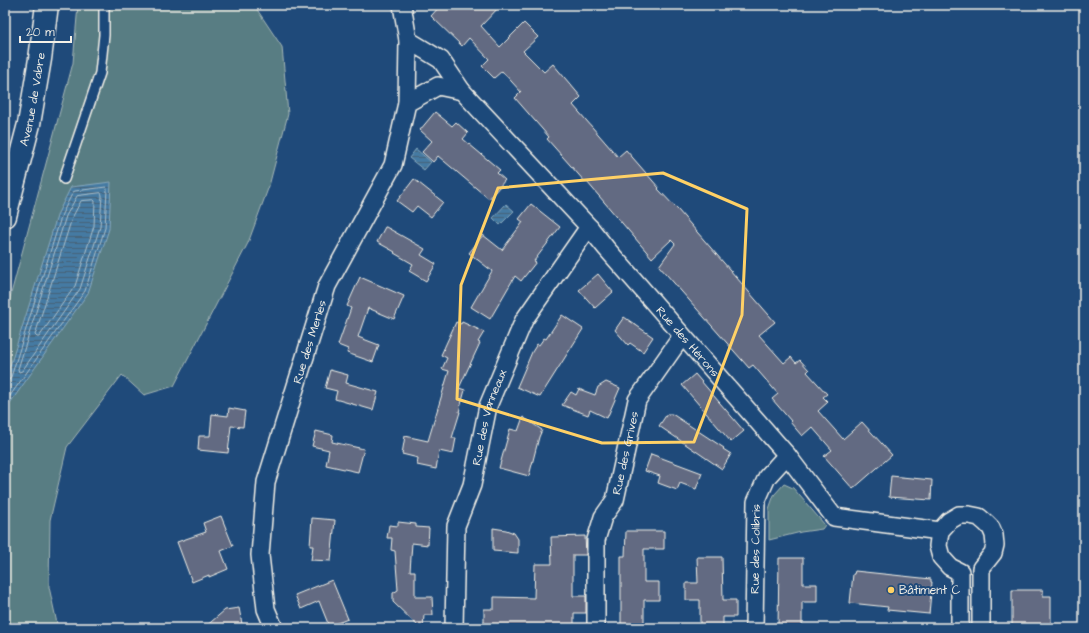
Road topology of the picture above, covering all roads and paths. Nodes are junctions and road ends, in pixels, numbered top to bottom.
1 (47, 5) edge
2 (104, 5) edge
3 (402, 5) edge
4 (408, 40) junction
5 (462, 91) junction
6 (407, 103) junction
7 (64, 179) dead end
8 (5, 216) edge
9 (590, 228) junction
10 (682, 336) junction
11 (786, 455) junction
12 (940, 531) junction
13 (274, 628) edge
14 (454, 628) edge
15 (596, 628) edge
16 (754, 628) edge
17 (960, 628) edge
18 (981, 628) edge

1 - 8 main road, Avenue de Vabre
2 - 7 lane
3 - 4 street
4 - 5 street, Rue des Hérons
4 - 6 street
5 - 6 street
5 - 9 street, Rue des Hérons
6 - 13 street, Rue des Merles
9 - 10 street, Rue des Hérons
9 - 14 street, Rue des Vanneaux
10 - 11 street, Rue des Hérons
10 - 15 street, Rue des Grives
11 - 12 street, Rue des Hérons
11 - 16 street, Rue des Colibris
12 - 17 street
12 - 18 street

